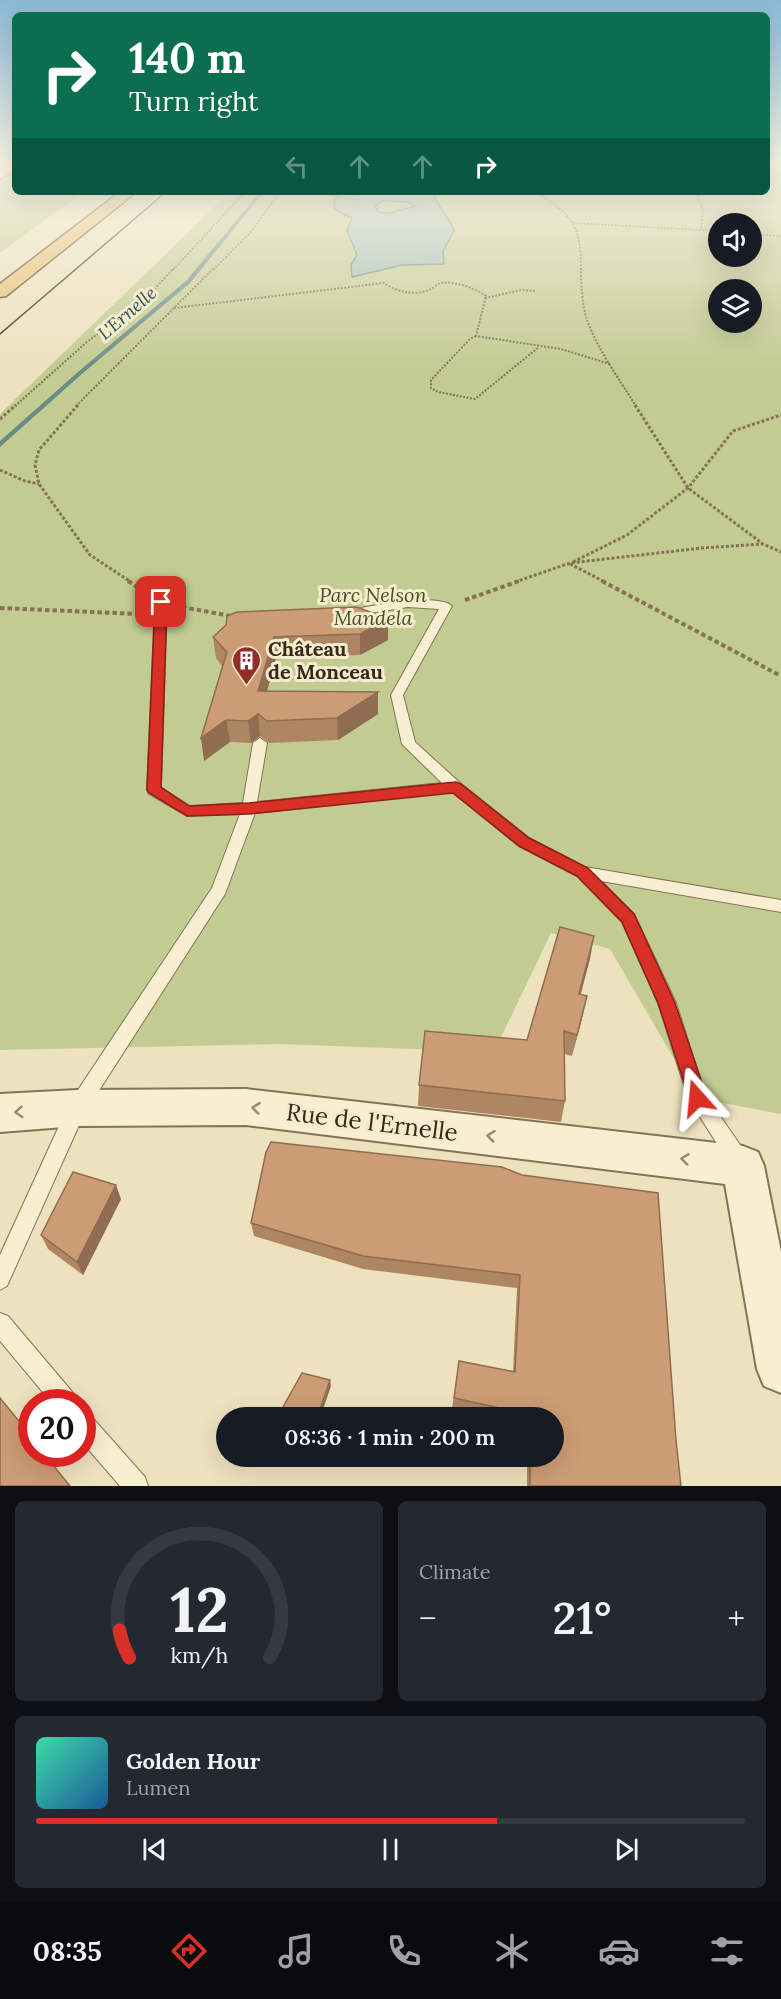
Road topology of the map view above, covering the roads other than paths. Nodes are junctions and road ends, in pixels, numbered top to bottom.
1 (77, 232) edge
2 (0, 292) edge
3 (161, 609) road end
4 (336, 614) edge
5 (260, 743) dead end
6 (456, 787) junction
7 (249, 808) junction
8 (582, 872) junction
9 (781, 906) edge
10 (77, 1108) junction
11 (0, 1113) edge
12 (743, 1166) junction
13 (0, 1279) edge
14 (0, 1324) edge
15 (781, 1369) edge
16 (55, 1389) edge
17 (96, 1439) edge
18 (136, 1486) edge

1 - 2 highway
3 - 7 lane
4 - 6 lane
5 - 7 lane
6 - 7 lane
6 - 8 lane
7 - 10 lane
8 - 9 lane
8 - 12 lane
10 -> 11 street, Rue de l'Ernelle
12 -> 10 street, Rue de l'Ernelle
10 - 13 lane
12 - 15 street
14 - 16 lane
17 - 18 lane

